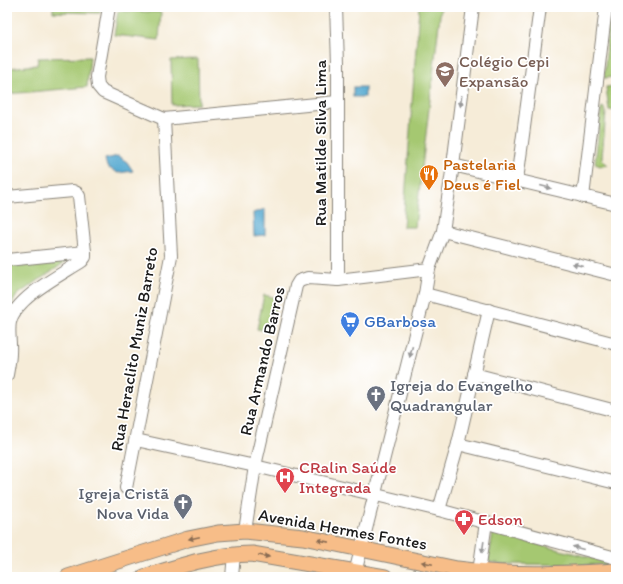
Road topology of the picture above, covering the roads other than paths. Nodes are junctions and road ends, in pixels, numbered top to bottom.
1 (109, 7) edge
2 (336, 7) edge
3 (473, 7) edge
4 (540, 7) edge
5 (606, 7) edge
6 (337, 102) junction
7 (164, 119) junction
8 (453, 164) junction
9 (517, 180) junction
10 (7, 197) edge
11 (583, 197) junction
12 (616, 204) edge
13 (443, 231) junction
14 (85, 252) junction
15 (7, 260) edge
16 (430, 269) junction
17 (616, 275) edge
18 (338, 280) junction
19 (425, 294) junction
20 (489, 310) junction
21 (9, 322) edge
22 (616, 344) edge
23 (474, 374) junction
24 (7, 375) edge
25 (616, 411) edge
26 (136, 440) junction
27 (458, 444) junction
28 (255, 466) junction
29 (616, 483) edge
30 (126, 488) dead end
31 (374, 495) junction
32 (439, 510) junction
33 (486, 522) junction
34 (245, 531) junction
35 (361, 549) junction
36 (234, 554) junction
37 (616, 558) edge
38 (616, 571) edge
39 (479, 572) junction
40 (355, 575) edge
41 (68, 577) edge
42 (144, 577) edge
43 (232, 577) edge
44 (385, 577) edge

1 - 7 street
2 - 6 street, Rua Matilde Silva Lima
3 -> 8 street
4 - 9 street
5 - 11 street
6 - 7 street
6 - 18 street, Rua Matilde Silva Lima
7 - 26 street, Rua Heraclito Muniz Barreto
8 - 9 street
8 - 13 street
9 -> 11 street
10 - 14 street
11 - 12 street
13 - 16 street
17 -> 13 street
14 - 15 street
14 - 21 street
16 - 18 street, Rua Armando Barros
16 - 19 street
18 - 28 street, Rua Armando Barros
19 - 20 street
19 -> 31 street
20 - 22 street
20 - 23 street
21 - 24 street
23 - 25 street
23 - 27 street
26 - 28 street
26 - 30 street, Rua Heraclito Muniz Barreto
27 - 29 street
27 - 32 street
28 - 31 street
28 - 34 street, Rua Armando Barros
31 - 32 street
31 - 35 street
32 - 33 street
37 -> 33 street
33 -> 39 street
35 -> 34 main road, Avenida Hermes Fontes
34 -> 41 main road, Avenida Hermes Fontes
39 -> 35 main road, Avenida Hermes Fontes
35 - 40 street
36 -> 40 main road
36 - 42 main road
36 - 43 street
38 - 39 main road, Avenida Hermes Fontes
40 - 44 main road

